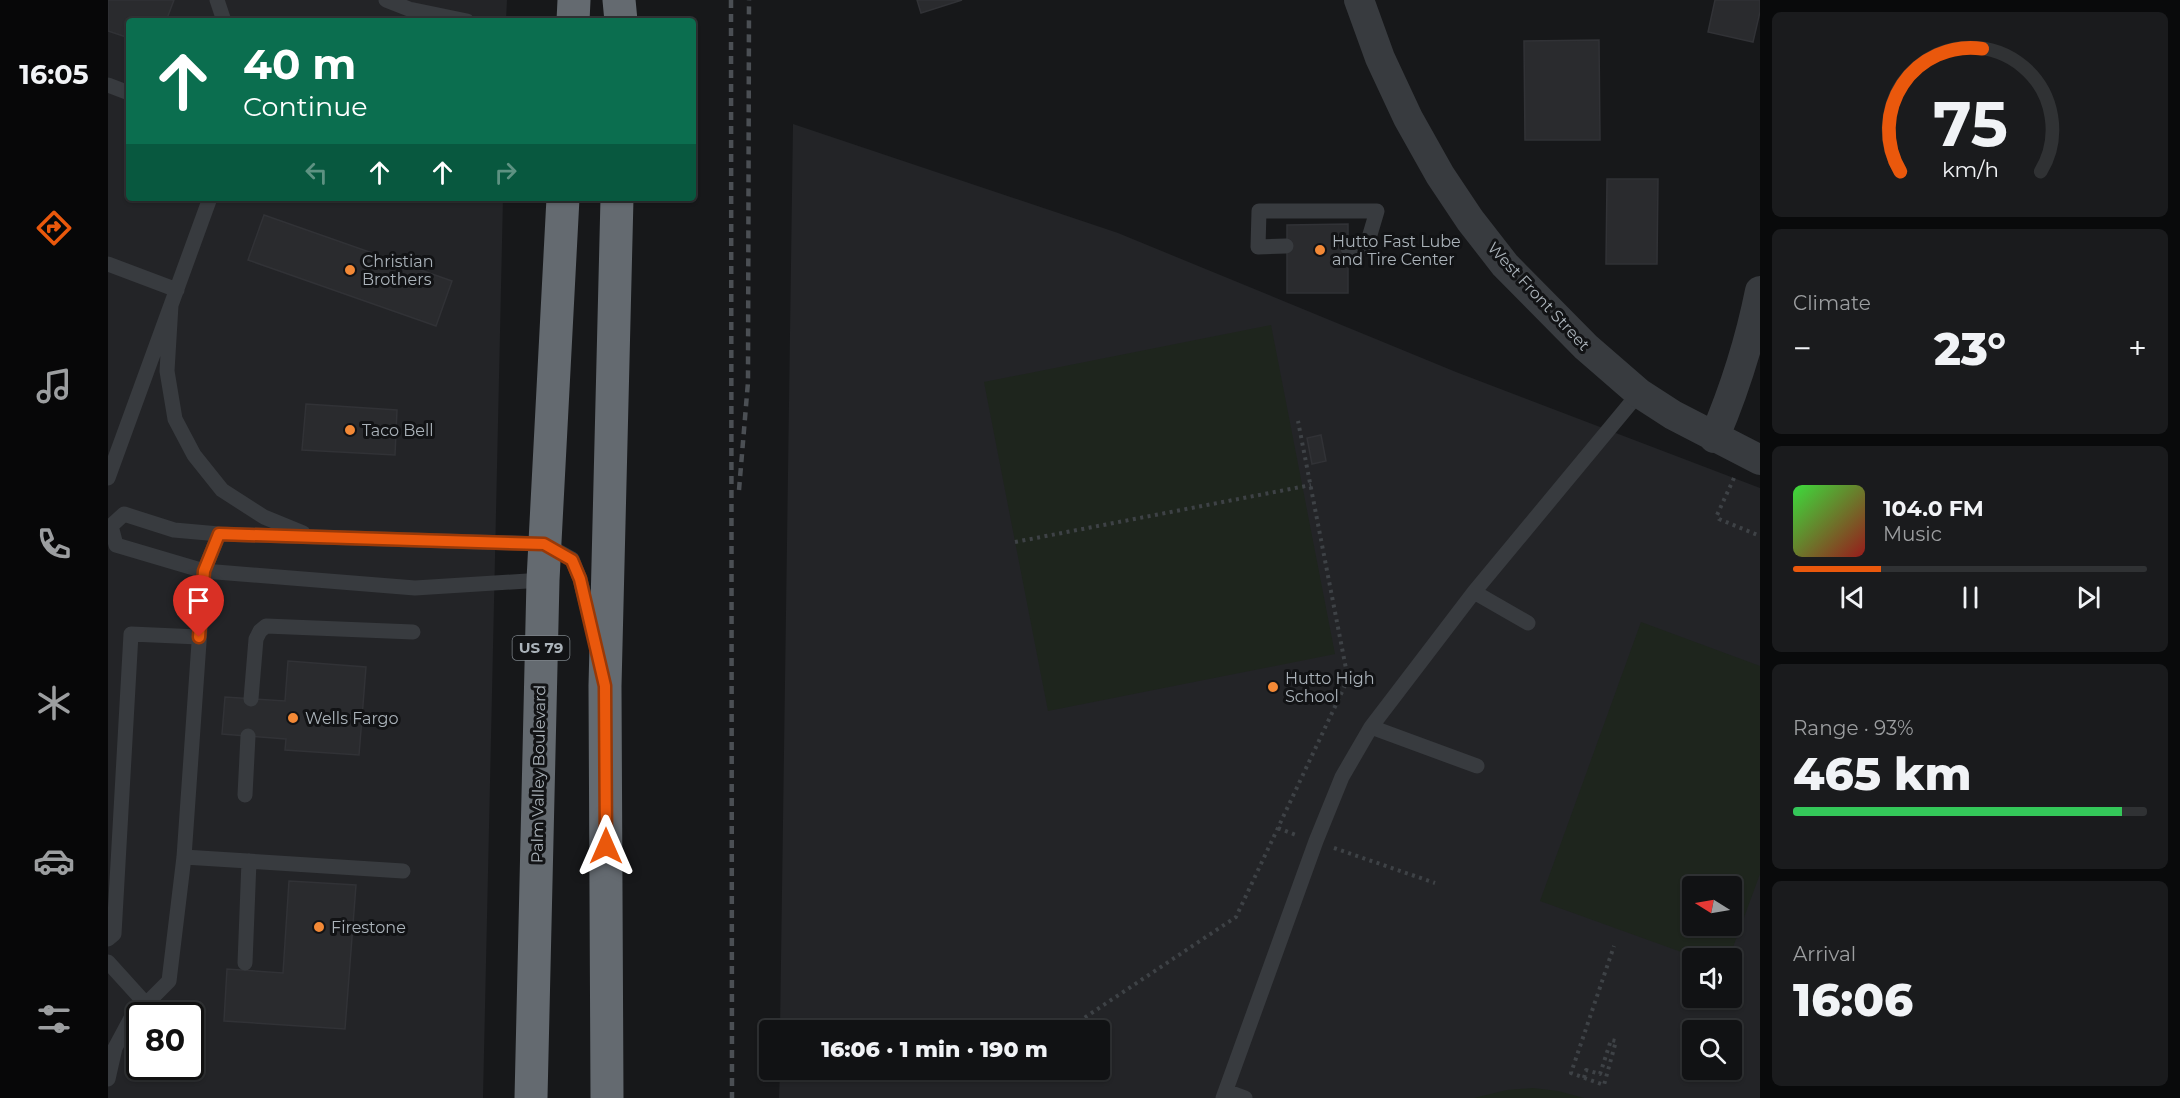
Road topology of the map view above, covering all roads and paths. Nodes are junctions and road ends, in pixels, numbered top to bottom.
1 (218, 0) edge
2 (386, 0) edge
3 (574, 0) edge
4 (619, 0) edge
5 (1359, 0) edge
6 (223, 18) edge
7 (452, 18) edge
8 (573, 18) edge
9 (621, 18) edge
10 (108, 85) edge
11 (126, 92) edge
12 (209, 201) edge
13 (563, 201) edge
14 (617, 201) edge
15 (1286, 246) dead end
16 (1348, 248) dead end
17 (108, 264) edge
18 (177, 290) junction
19 (1760, 291) edge
20 (171, 305) junction
21 (1639, 393) junction
22 (1298, 421) dead end
23 (1714, 438) junction
24 (1752, 457) edge
25 (108, 478) edge
26 (1311, 485) junction
27 (109, 526) edge
28 (219, 534) junction
29 (1760, 536) edge
30 (314, 537) junction
31 (1016, 542) dead end
32 (544, 544) junction
33 (204, 571) junction
34 (543, 580) junction
35 (1474, 592) junction
36 (1528, 623) dead end
37 (413, 632) dead end
38 (199, 637) junction
39 (605, 686) junction
40 (251, 699) dead end
41 (1371, 727) junction
42 (248, 736) dead end
43 (1477, 766) dead end
44 (245, 795) dead end
45 (1278, 828) junction
46 (1316, 841) junction
47 (184, 857) junction
48 (249, 861) junction
49 (403, 871) dead end
50 (1435, 883) dead end
51 (108, 939) edge
52 (1614, 946) dead end
53 (108, 962) edge
54 (245, 963) dead end
55 (144, 1002) edge
56 (148, 1002) edge
57 (1081, 1020) edge
58 (126, 1027) edge
59 (1584, 1078) junction
60 (108, 1079) edge
61 (1224, 1094) edge
62 (531, 1098) edge
63 (607, 1098) edge
64 (1245, 1098) edge

1 - 6 lane
2 - 7 lane
3 - 8 highway
4 - 9 highway
5 - 21 street, West Front Street
10 - 11 lane
12 - 18 lane
13 - 32 highway, Palm Valley Boulevard / US 79
14 - 39 highway
15 - 16 lane
17 - 18 lane
18 - 20 lane
19 - 23 street
20 - 25 lane
20 - 30 lane
21 - 23 street, West Front Street
21 - 35 lane
22 - 26 path
23 - 24 street, West Front Street
24 - 29 path
26 - 31 path
26 - 45 path
27 - 28 lane
27 - 33 lane
28 - 30 lane
28 - 33 lane
30 - 32 lane
32 - 34 highway, Palm Valley Boulevard / US 79
32 - 39 lane
33 - 34 lane
33 - 38 lane
34 - 62 highway, Palm Valley Boulevard / US 79
35 - 36 lane
35 - 41 lane
37 - 40 lane
38 - 47 lane
38 - 51 lane
39 - 63 highway
41 - 43 lane
41 - 46 lane
42 - 44 lane
45 - 46 path
45 - 57 path
46 - 50 path
46 - 61 lane
47 - 48 lane
47 - 56 lane
48 - 49 lane
48 - 54 lane
52 - 59 path
53 - 55 lane
58 - 60 lane
59 - 59 path
61 - 64 lane

